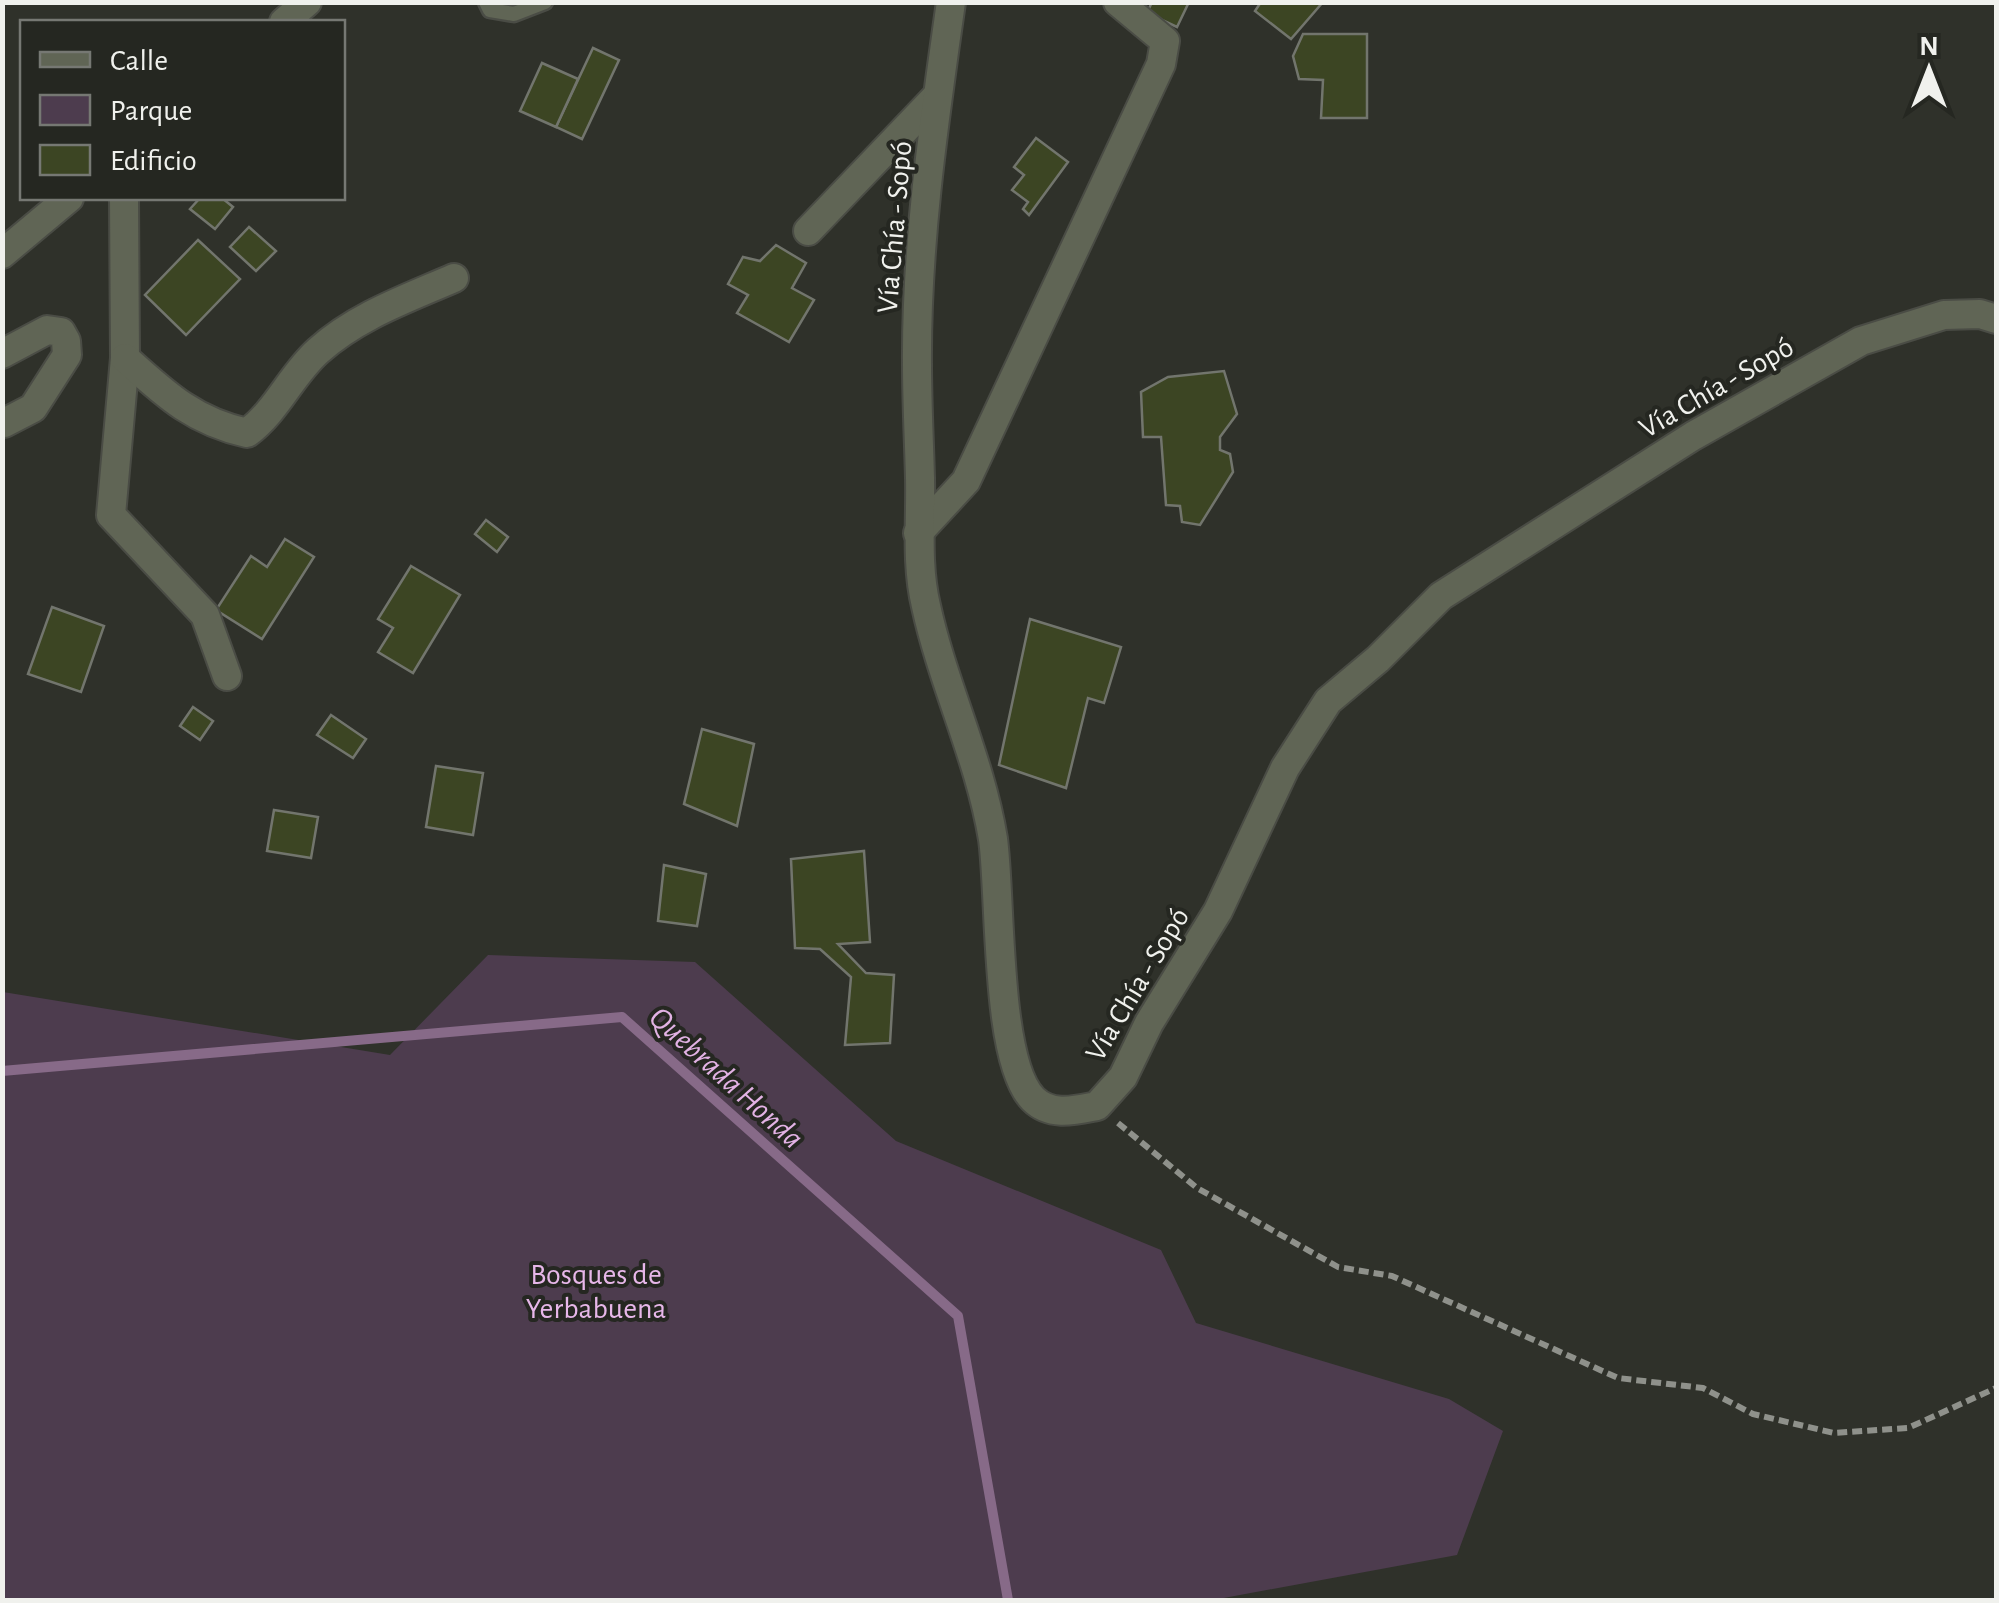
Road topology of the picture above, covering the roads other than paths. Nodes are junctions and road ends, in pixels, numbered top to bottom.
1 (307, 2) edge
2 (486, 2) edge
3 (546, 2) edge
4 (951, 2) edge
5 (1118, 2) edge
6 (286, 20) edge
7 (937, 96) junction
8 (67, 200) edge
9 (124, 200) edge
10 (808, 232) dead end
11 (2, 254) edge
12 (454, 278) dead end
13 (1996, 319) edge
14 (2, 354) edge
15 (125, 358) junction
16 (4, 423) edge
17 (918, 533) junction
18 (228, 676) dead end

1 - 6 street
2 - 3 lane
4 - 7 street, Vía Chía - Sopó
5 - 17 street
7 - 10 street
7 - 17 street, Vía Chía - Sopó
8 - 11 street
9 - 15 street
12 - 15 street
13 - 17 street, Vía Chía - Sopó
14 - 16 street
15 - 18 street

